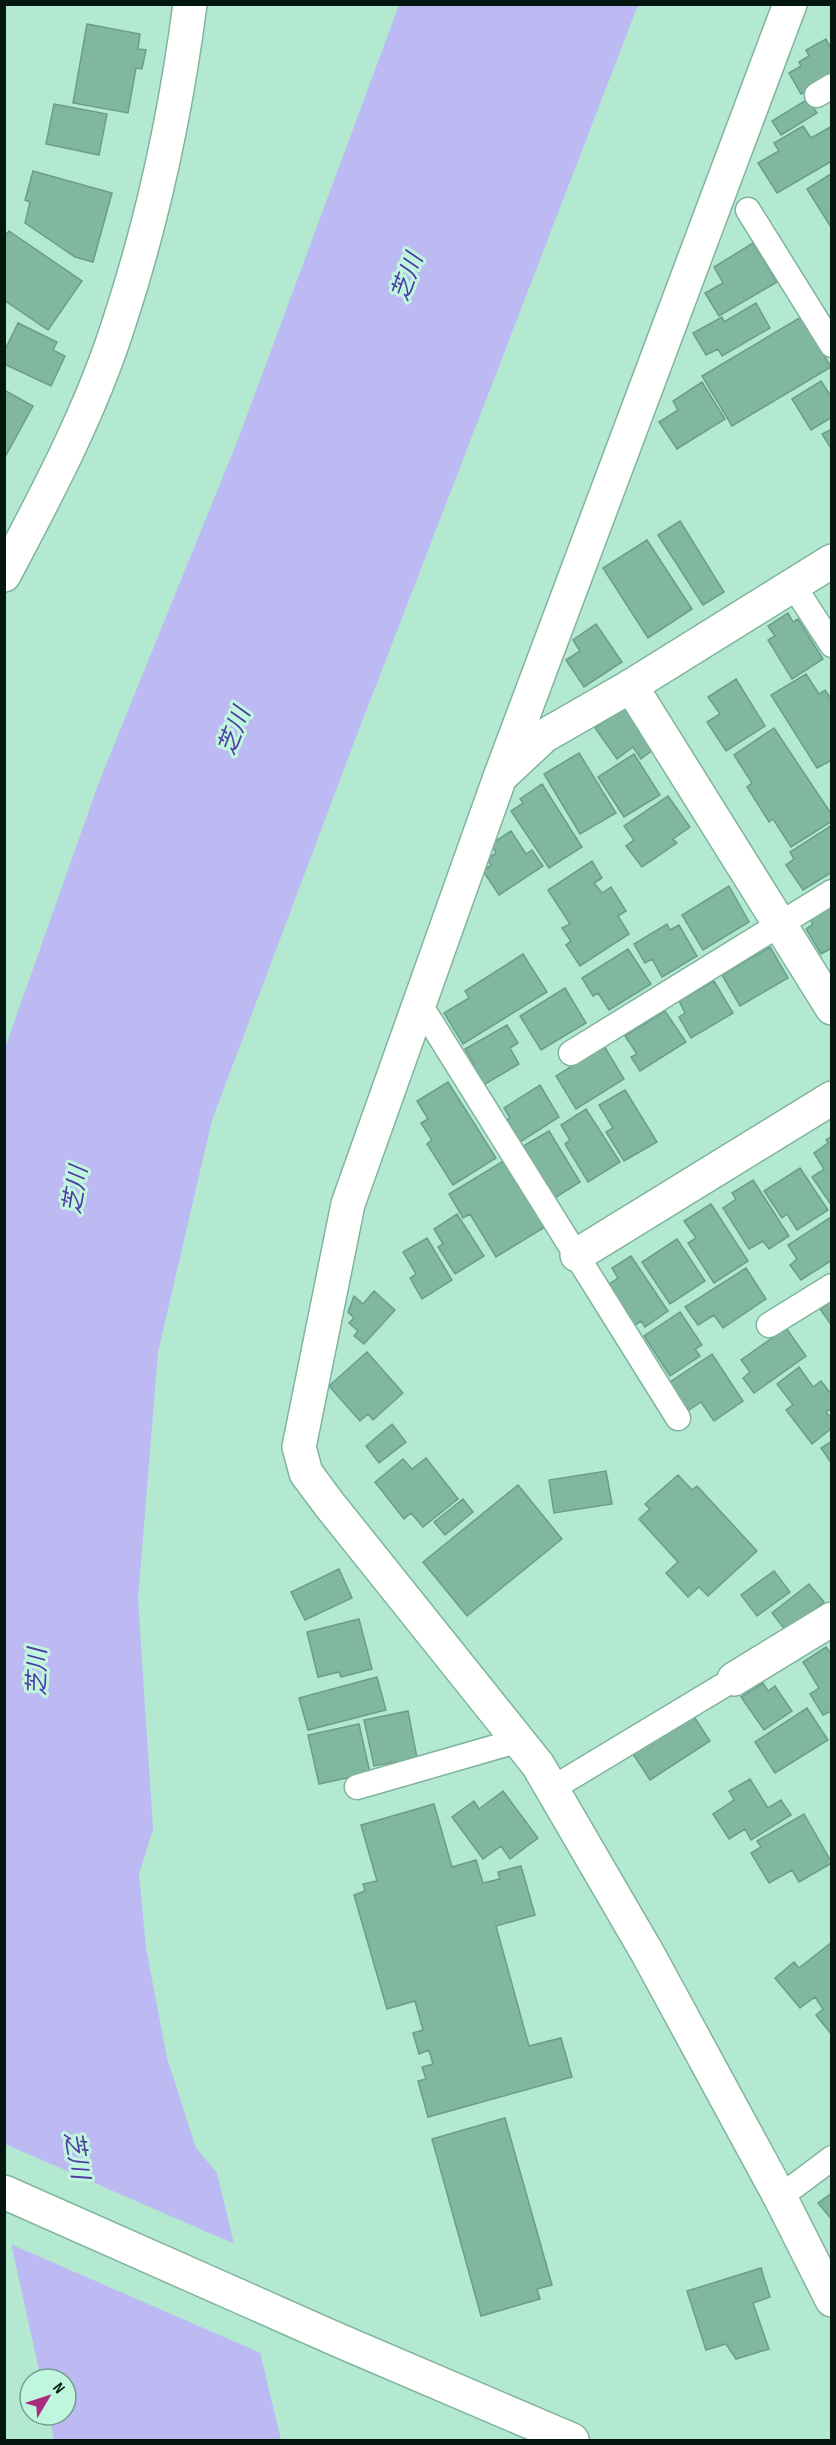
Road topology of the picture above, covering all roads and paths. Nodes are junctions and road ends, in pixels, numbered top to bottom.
1 (190, 4) edge
2 (790, 4) edge
3 (748, 210) dead end
4 (831, 345) edge
5 (831, 561) edge
6 (4, 575) edge
7 (793, 585) junction
8 (831, 645) edge
9 (631, 686) junction
10 (500, 777) junction
11 (831, 892) edge
12 (779, 925) junction
13 (420, 1004) junction
14 (831, 1008) edge
15 (571, 1053) dead end
16 (831, 1098) edge
17 (577, 1256) junction
18 (831, 1286) edge
19 (769, 1325) dead end
20 (678, 1418) dead end
21 (831, 1619) edge
22 (734, 1679) joint
23 (520, 1740) junction
24 (357, 1786) dead end
25 (552, 1788) junction
26 (831, 2158) edge
27 (4, 2192) edge
28 (780, 2197) junction
29 (831, 2300) edge
30 (572, 2440) edge

1 - 6 street
2 - 10 street
3 - 4 lane
5 - 7 street
7 - 8 lane
7 - 9 street
9 - 10 street
9 - 12 street
10 - 13 street
11 - 12 lane
12 - 14 street
12 - 15 lane
13 - 17 lane
13 - 23 street
16 - 17 street
17 - 20 lane
18 - 19 lane
21 - 22 street
22 - 25 lane
23 - 24 lane
23 - 25 street
25 - 28 street
26 - 28 lane
27 - 30 street
28 - 29 street

